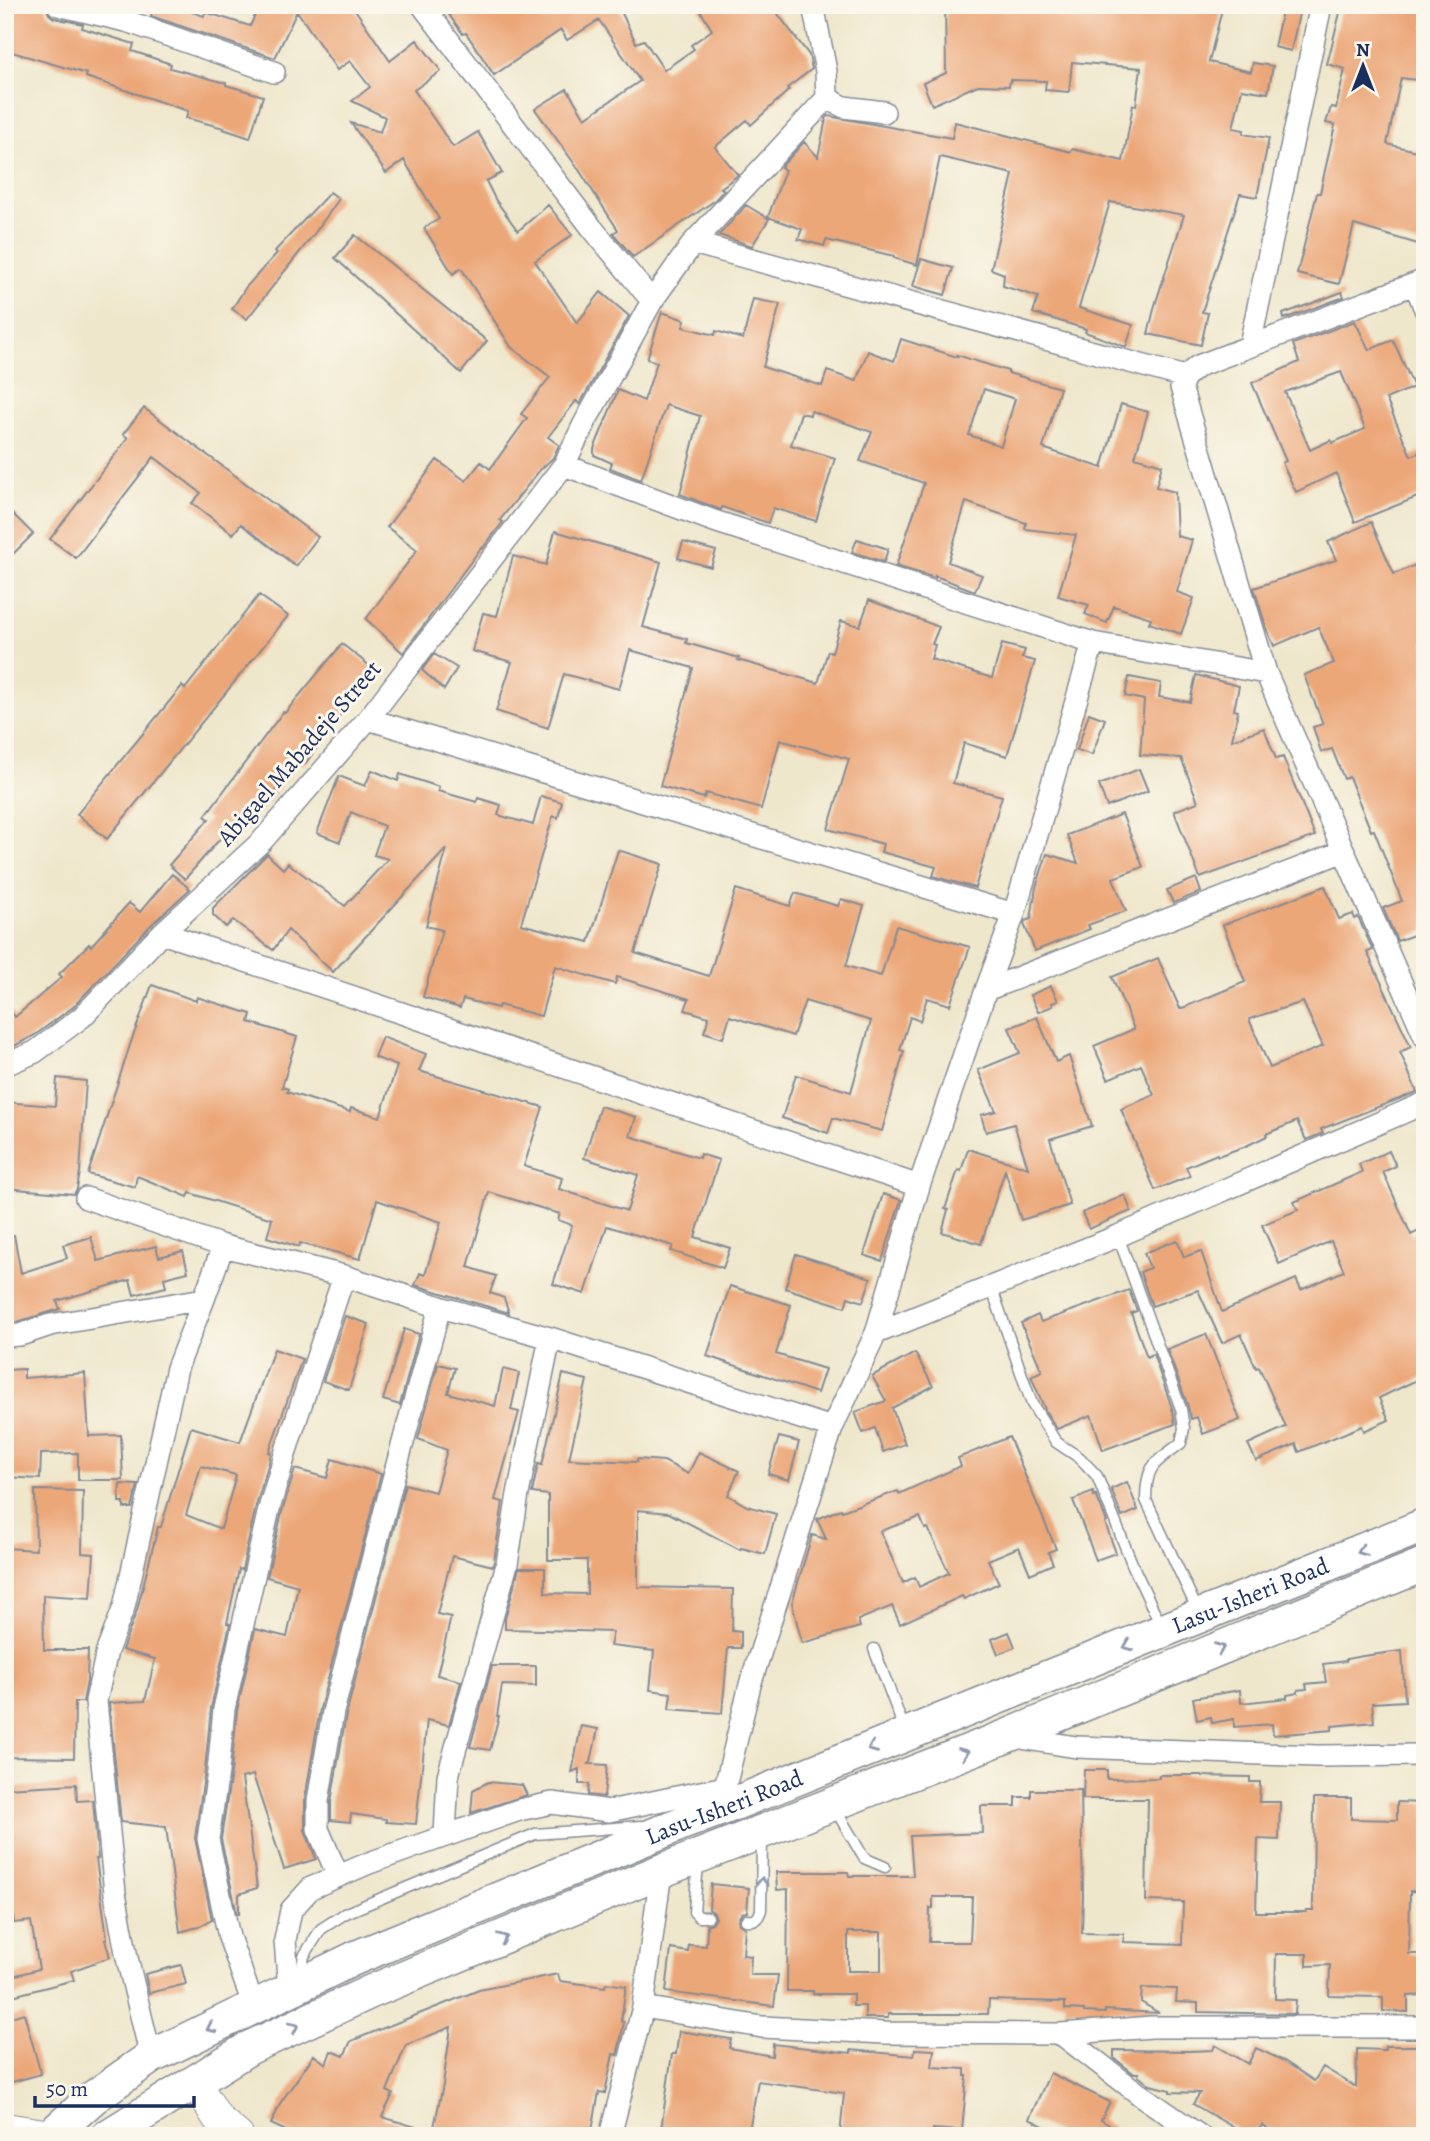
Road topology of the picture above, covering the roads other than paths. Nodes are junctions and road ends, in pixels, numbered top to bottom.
1 (58, 5) edge
2 (422, 5) edge
3 (813, 5) edge
4 (1321, 5) edge
5 (127, 13) edge
6 (274, 72) dead end
7 (827, 98) junction
8 (884, 112) dead end
9 (693, 243) junction
10 (1420, 282) edge
11 (652, 300) junction
12 (1425, 309) edge
13 (1250, 345) junction
14 (1185, 377) junction
15 (564, 465) junction
16 (1093, 643) junction
17 (1266, 673) junction
18 (368, 719) junction
19 (1344, 851) junction
20 (1014, 914) junction
21 (162, 933) junction
22 (985, 990) junction
23 (1425, 1037) edge
24 (5, 1065) edge
25 (1425, 1102) edge
26 (919, 1186) junction
27 (86, 1198) dead end
28 (1118, 1236) junction
29 (223, 1246) junction
30 (344, 1276) junction
31 (991, 1286) junction
32 (204, 1299) junction
33 (440, 1307) junction
34 (876, 1333) junction
35 (5, 1336) edge
36 (550, 1338) junction
37 (832, 1428) junction
38 (1425, 1525) edge
39 (1425, 1564) edge
40 (1201, 1616) junction
41 (1163, 1632) junction
42 (874, 1649) dead end
43 (906, 1734) junction
44 (1007, 1736) junction
45 (1425, 1755) edge
46 (726, 1797) junction
47 (832, 1804) junction
48 (685, 1822) junction
49 (763, 1832) junction
50 (445, 1835) junction
51 (698, 1857) junction
52 (597, 1858) junction
53 (563, 1862) dead end
54 (885, 1867) dead end
55 (662, 1871) junction
56 (338, 1876) junction
57 (708, 1917) dead end
58 (746, 1920) dead end
59 (358, 1943) dead end
60 (304, 1982) junction
61 (254, 2007) junction
62 (643, 2007) junction
63 (1425, 2027) edge
64 (1061, 2034) junction
65 (151, 2057) junction
66 (195, 2082) junction
67 (5, 2128) edge
68 (50, 2135) edge
69 (113, 2135) edge
70 (238, 2136) edge
71 (611, 2136) edge
72 (1200, 2136) edge

1 - 5 street
2 - 11 street
3 - 7 street
4 - 13 street
5 - 6 street
7 - 8 street
7 - 9 street, Abigael Mabadeje Street
9 - 11 street, Abigael Mabadeje Street
9 - 14 street
10 - 12 street
10 - 13 street
11 - 15 street, Abigael Mabadeje Street
13 - 14 street
14 - 17 street
15 - 16 street
15 - 18 street, Abigael Mabadeje Street
16 - 17 street
16 - 20 street
17 - 19 street
18 - 20 street
18 - 21 street, Abigael Mabadeje Street
19 - 22 street
19 - 23 street
20 - 22 street
21 - 24 street, Abigael Mabadeje Street
21 - 26 street
22 - 26 street
25 - 28 street
26 - 34 street
27 - 29 street
28 - 31 street
28 - 40 lane
29 - 30 street
29 - 32 street
30 - 33 street
30 - 61 street
31 - 34 street
31 - 41 lane
32 - 35 street
32 - 65 street
33 - 36 street
33 - 56 street
34 - 37 street
36 - 37 street
36 - 50 street
37 - 46 street
38 -> 40 main road, Lasu-Isheri Road
44 -> 39 main road, Lasu-Isheri Road
40 - 41 main road, Lasu-Isheri Road
41 -> 43 main road, Lasu-Isheri Road
42 - 43 lane
43 -> 46 main road, Lasu-Isheri Road
44 - 45 street
47 -> 44 main road, Lasu-Isheri Road
46 - 48 main road, Lasu-Isheri Road
46 - 50 street
47 - 49 main road, Lasu-Isheri Road
47 - 54 lane
48 - 52 main road, Lasu-Isheri Road
48 - 60 lane
49 - 51 main road, Lasu-Isheri Road
58 -> 49 lane
50 - 56 street
51 - 55 main road, Lasu-Isheri Road
51 - 57 lane
52 - 53 lane
52 - 60 main road, Lasu-Isheri Road
55 - 62 street
66 -> 55 main road, Lasu-Isheri Road
56 - 60 street
59 - 60 lane
60 - 61 main road, Lasu-Isheri Road
61 -> 65 main road, Lasu-Isheri Road
62 - 64 street
62 - 71 street
63 - 64 street
64 - 72 street
65 - 68 main road, Lasu-Isheri Road
66 - 69 main road, Lasu-Isheri Road
66 - 70 main road
67 - 68 main road

